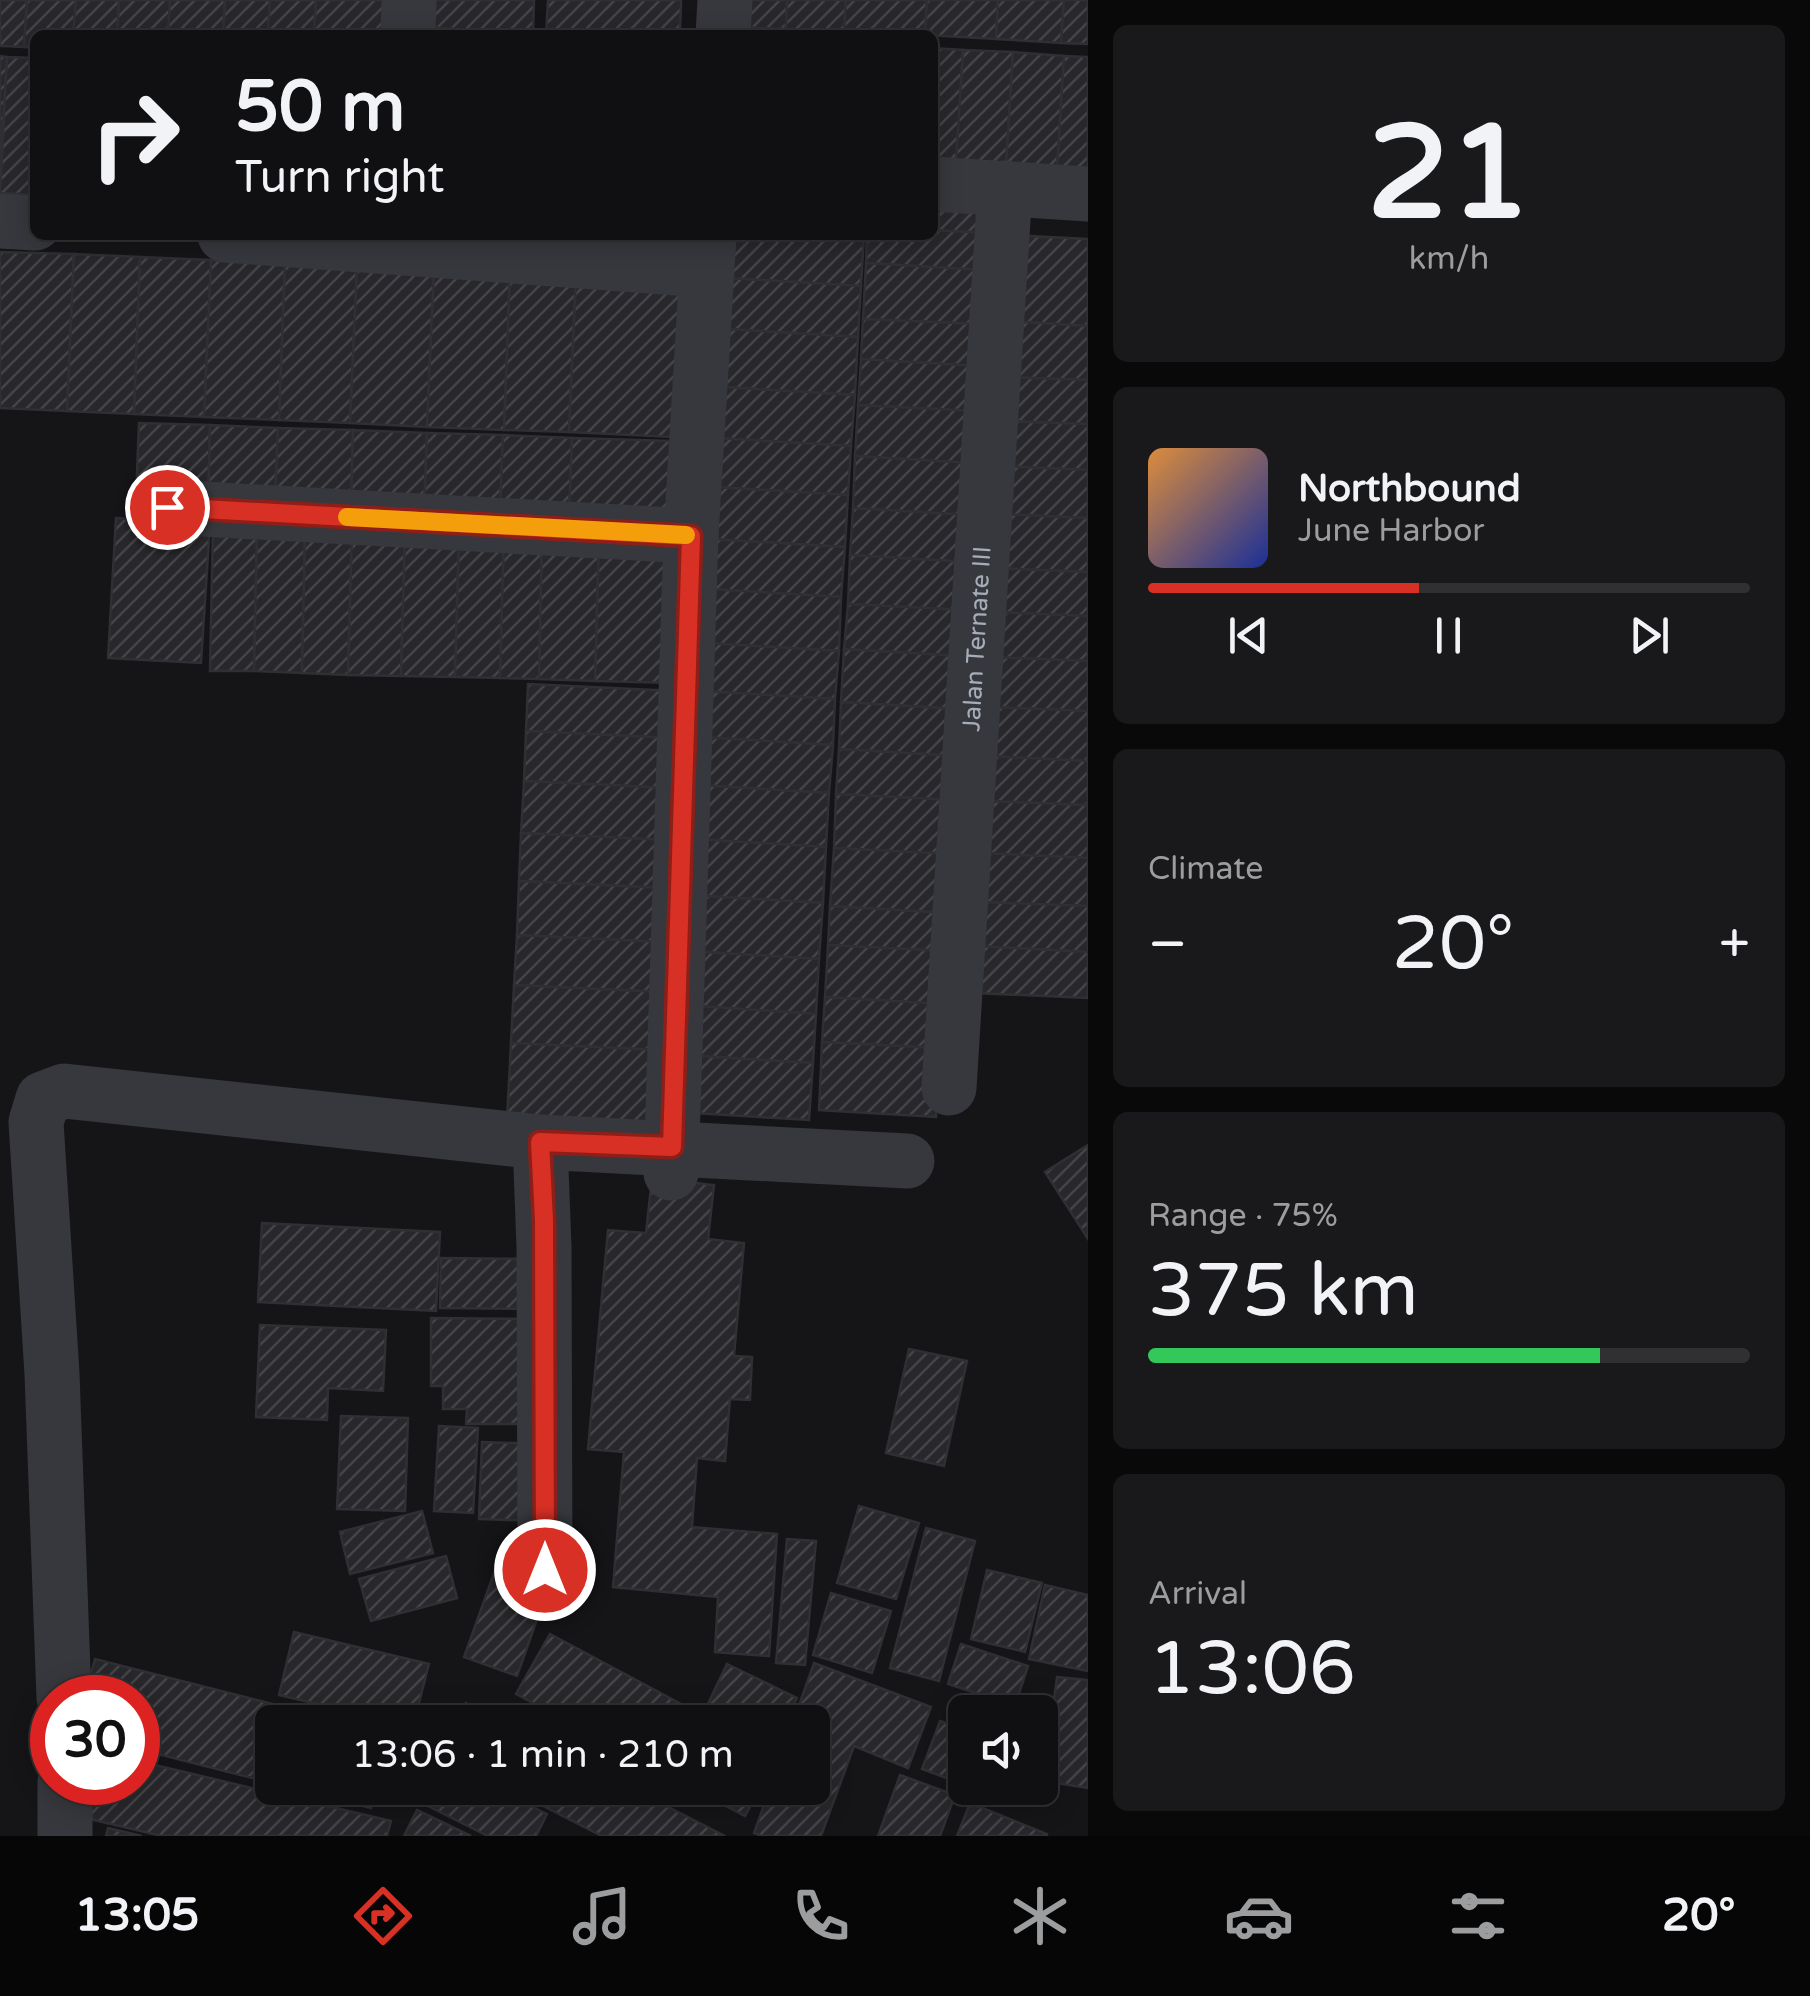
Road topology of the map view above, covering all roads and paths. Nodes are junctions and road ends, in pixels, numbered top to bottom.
1 (408, 0) edge
2 (725, 0) edge
3 (408, 30) edge
4 (723, 30) edge
5 (938, 184) edge
6 (1005, 188) junction
7 (1088, 194) edge
8 (0, 221) edge
9 (30, 224) edge
10 (406, 240) edge
11 (707, 252) edge
12 (167, 507) dead end
13 (691, 536) junction
14 (950, 1088) dead end
15 (540, 1142) junction
16 (672, 1160) junction
17 (907, 1161) dead end
18 (545, 1570) dead end
19 (63, 1675) edge
20 (65, 1805) edge
21 (65, 1836) edge

1 - 3 street
2 - 4 street
5 - 6 street
6 - 7 street
6 - 14 street, Jalan Ternate III
8 - 9 street
10 - 11 street
11 - 13 street
12 - 13 street
13 - 16 street
15 - 16 street
15 - 18 street
15 - 19 street
16 - 17 street
20 - 21 street

